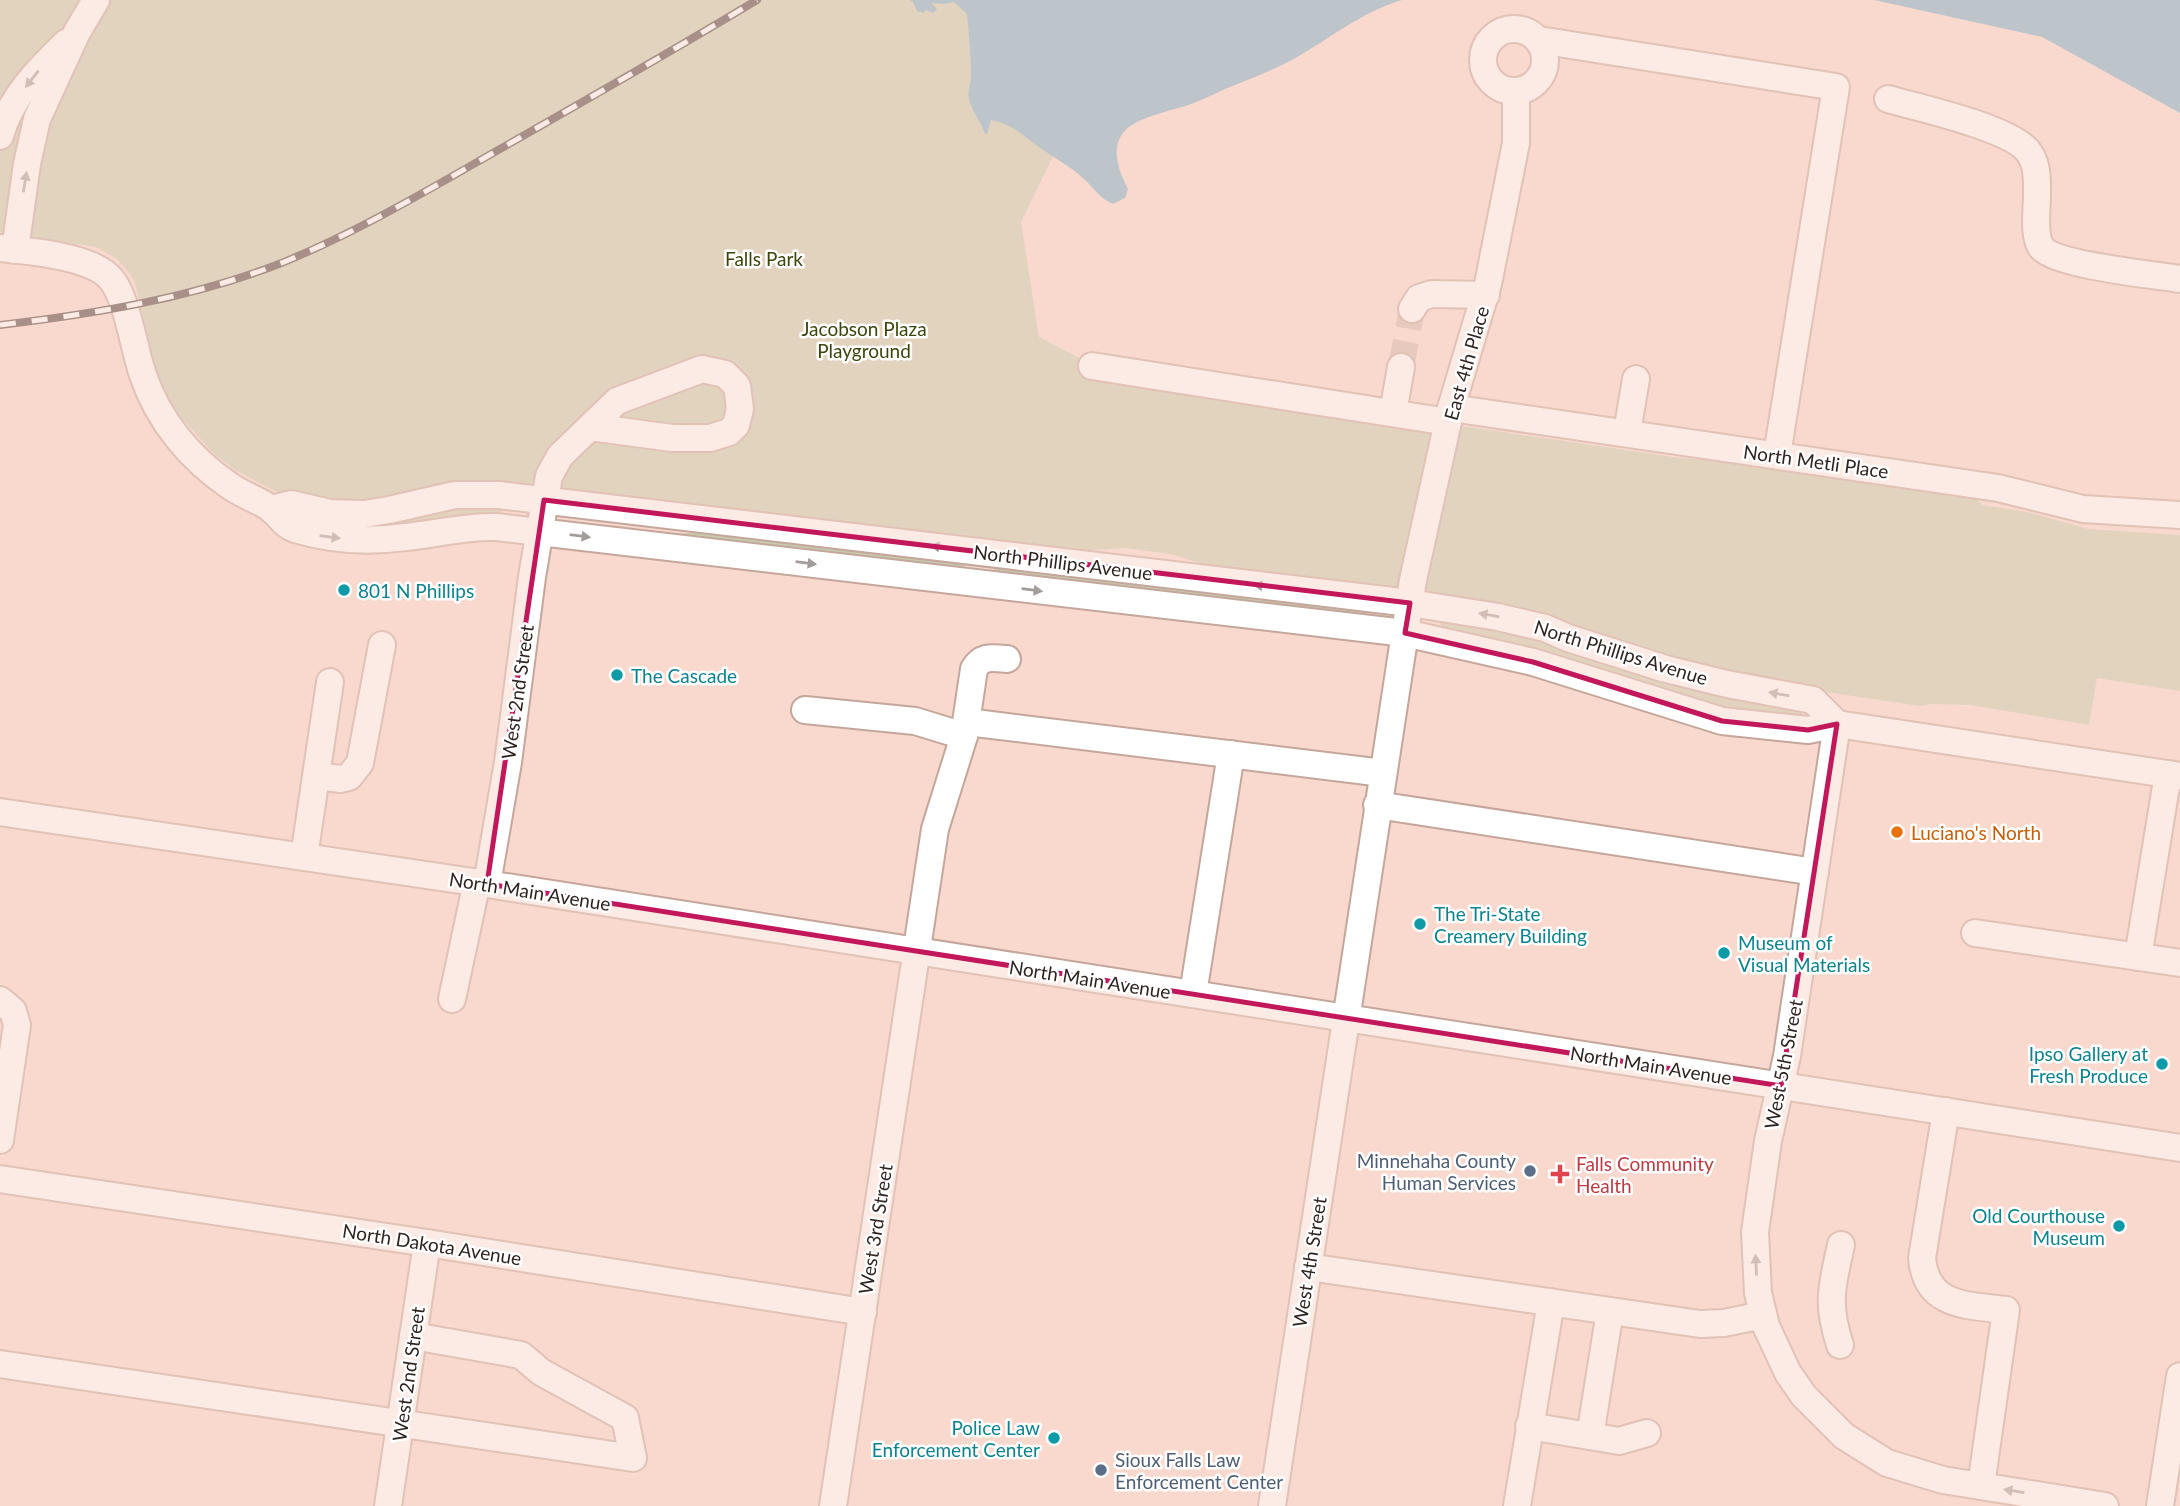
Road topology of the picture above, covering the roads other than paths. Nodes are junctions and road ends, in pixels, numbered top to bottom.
1 (96, 0) edge
2 (77, 32) junction
3 (1539, 40) junction
4 (1516, 91) junction
5 (1888, 99) dead end
6 (0, 136) edge
7 (7, 249) edge
8 (2180, 279) edge
9 (1486, 295) junction
10 (1412, 309) dead end
11 (1092, 366) dead end
12 (1401, 367) tunnel mouth
13 (1636, 379) dead end
14 (1393, 413) junction
15 (1449, 415) junction
16 (590, 427) junction
17 (1627, 432) junction
18 (1777, 455) junction
19 (544, 500) junction
20 (271, 509) junction
21 (2180, 515) edge
22 (539, 531) junction
23 (1410, 603) junction
24 (1405, 633) junction
25 (382, 645) dead end
26 (1007, 659) dead end
27 (330, 682) dead end
28 (805, 710) dead end
29 (1837, 724) junction
30 (965, 729) junction
31 (1231, 754) junction
32 (1382, 773) junction
33 (2174, 775) edge
34 (316, 776) junction
35 (1377, 805) junction
36 (0, 812) edge
37 (304, 857) junction
38 (1815, 872) junction
39 (482, 883) junction
40 (1975, 933) dead end
41 (918, 952) junction
42 (2138, 957) junction
43 (2180, 963) edge
44 (1193, 994) junction
45 (452, 999) dead end
46 (0, 1000) edge
47 (1346, 1017) junction
48 (1781, 1086) junction
49 (1946, 1111) junction
50 (0, 1140) edge
51 (2180, 1148) edge
52 (0, 1179) edge
53 (427, 1243) junction
54 (1841, 1245) dead end
55 (1308, 1267) junction
56 (1551, 1302) junction
57 (1609, 1311) junction
58 (863, 1312) junction
59 (1763, 1315) junction
60 (413, 1336) junction
61 (1840, 1345) dead end
62 (0, 1364) edge
63 (2180, 1376) edge
64 (400, 1424) junction
65 (1529, 1426) junction
66 (1647, 1433) dead end
67 (1590, 1436) junction
68 (1981, 1486) junction
69 (388, 1506) edge
70 (833, 1506) edge
71 (1272, 1506) edge
72 (1517, 1506) edge
73 (2105, 1506) edge
74 (2160, 1506) edge

1 - 2 street
2 -> 6 street
7 -> 2 street
3 - 4 street
3 - 4 street
3 - 18 street
4 - 9 street, East 4th Place
5 - 8 street
7 - 20 street, North Phillips Avenue
9 - 10 street
9 - 15 street, East 4th Place
11 - 14 street, North Metli Place
12 - 14 street
13 - 17 street
14 - 15 street, North Metli Place
15 - 17 street, North Metli Place
15 - 23 street, East 4th Place
16 - 16 street, West 2nd Street
16 - 19 street, West 2nd Street
17 - 18 street, North Metli Place
18 - 21 street, North Metli Place
19 - 20 street, North Phillips Avenue
19 - 22 street, West 2nd Street
23 -> 19 street, North Phillips Avenue
20 -> 22 street, North Phillips Avenue
22 -> 24 street, North Phillips Avenue
22 - 39 street, West 2nd Street
23 - 24 street, East 4th Place
29 -> 23 street, North Phillips Avenue
24 - 29 street, North Phillips Avenue
24 - 32 street, East 4th Place
25 - 34 street
26 - 30 street, West 3rd Street
27 - 34 street
28 - 30 street
29 - 33 street, North Phillips Avenue
29 - 38 street, West 5th Street
30 - 31 street
30 - 41 street, West 3rd Street
31 - 32 street
31 - 44 street
32 - 35 street, East 4th Place
33 - 42 street
34 - 37 street
35 - 38 street
35 - 47 street, West 4th Street
36 - 37 street, North Main Avenue
37 - 39 street, North Main Avenue
38 - 48 street, West 5th Street
39 - 41 street, North Main Avenue
39 - 45 street, West 2nd Street
40 - 42 street
41 - 44 street, North Main Avenue
41 - 58 street, West 3rd Street
42 - 43 street
44 - 47 street, North Main Avenue
46 - 50 street
47 - 48 street, North Main Avenue
47 - 55 street, West 4th Street
48 - 49 street, North Main Avenue
59 -> 48 street, West 5th Street
49 - 51 street, North Main Avenue
49 - 68 street
52 - 53 street, North Dakota Avenue
53 - 58 street, North Dakota Avenue
53 - 60 street, West 2nd Street
54 - 61 street
55 - 56 street
55 - 71 street, West 4th Street
56 - 57 street
56 - 65 street
57 - 59 street
57 - 67 street
58 - 70 street, West 3rd Street
59 - 68 street, West 5th Street
60 - 64 street, West 2nd Street
60 - 64 street
62 - 64 street
63 - 74 street
64 - 69 street, West 2nd Street
65 - 67 street
65 - 72 street
66 - 67 street
73 -> 68 street

